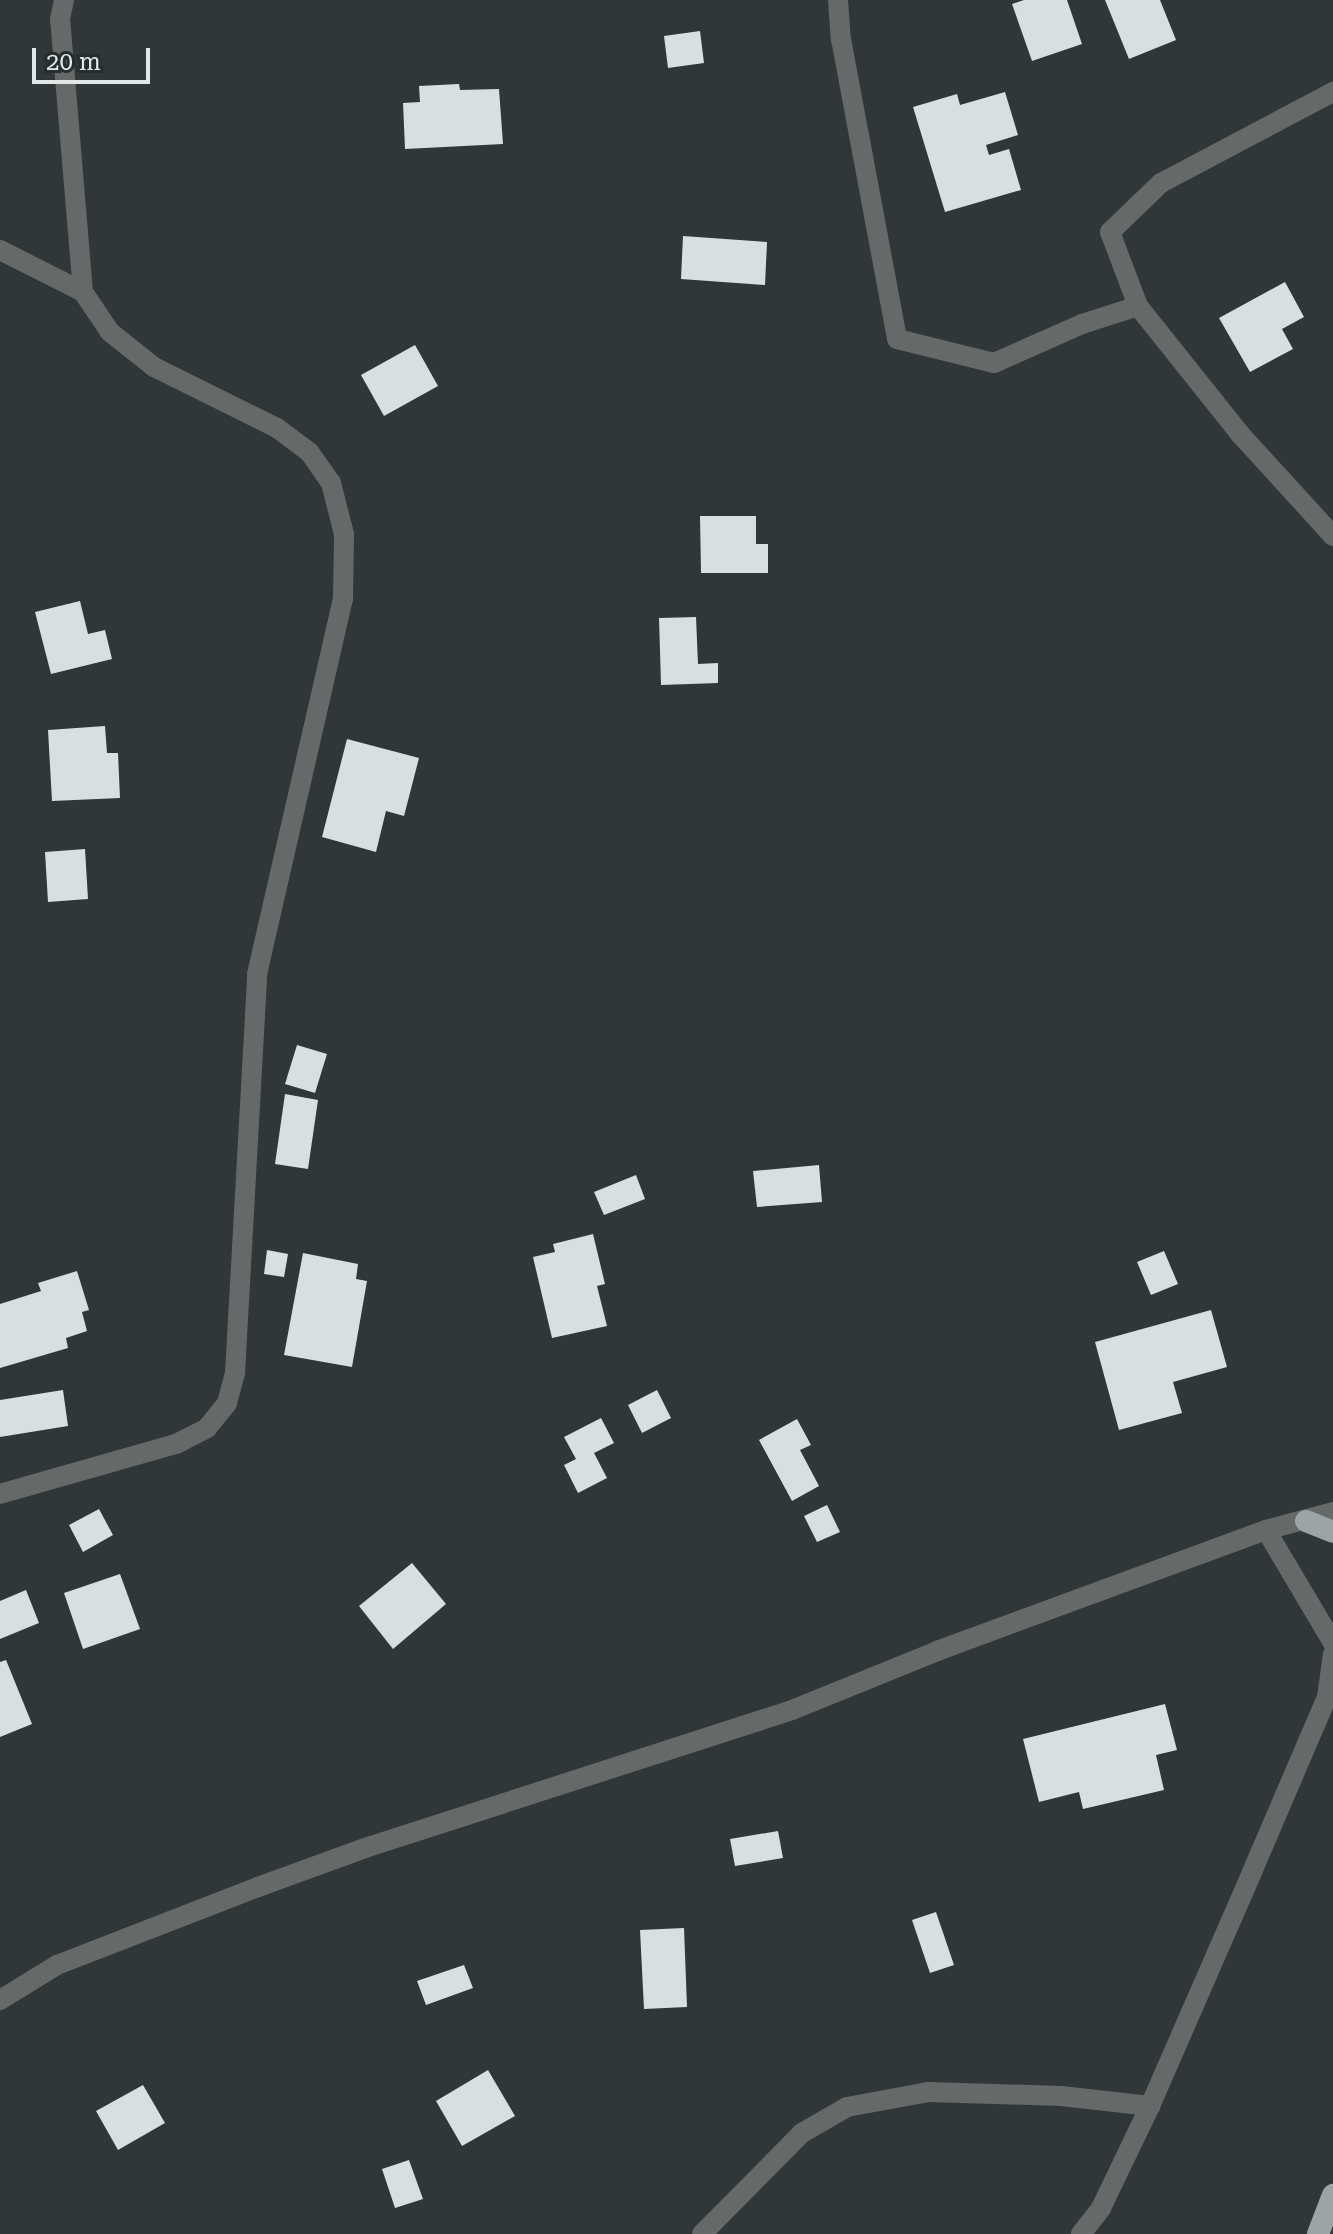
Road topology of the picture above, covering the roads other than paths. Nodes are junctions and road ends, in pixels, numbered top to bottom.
1 (81, 0) edge
2 (838, 0) edge
3 (62, 10) edge
4 (1333, 92) edge
5 (0, 250) edge
6 (83, 292) junction
7 (1138, 306) junction
8 (1333, 536) edge
9 (0, 1494) edge
10 (1333, 1512) edge
11 (1306, 1521) junction
12 (1266, 1530) junction
13 (1333, 1532) edge
14 (1333, 1643) edge
15 (1333, 1654) edge
16 (0, 2000) edge
17 (1150, 2106) junction
18 (1333, 2195) edge
19 (702, 2234) edge
20 (1081, 2234) edge
21 (1318, 2234) edge

1 - 3 street
2 - 7 street
3 - 6 street
4 - 7 street
5 - 6 street
6 - 9 street
7 - 8 street
10 - 11 street
11 - 12 street
11 - 13 highway
12 - 14 street
12 - 16 street
15 - 17 street
17 - 19 street
17 - 20 street
18 - 21 highway

